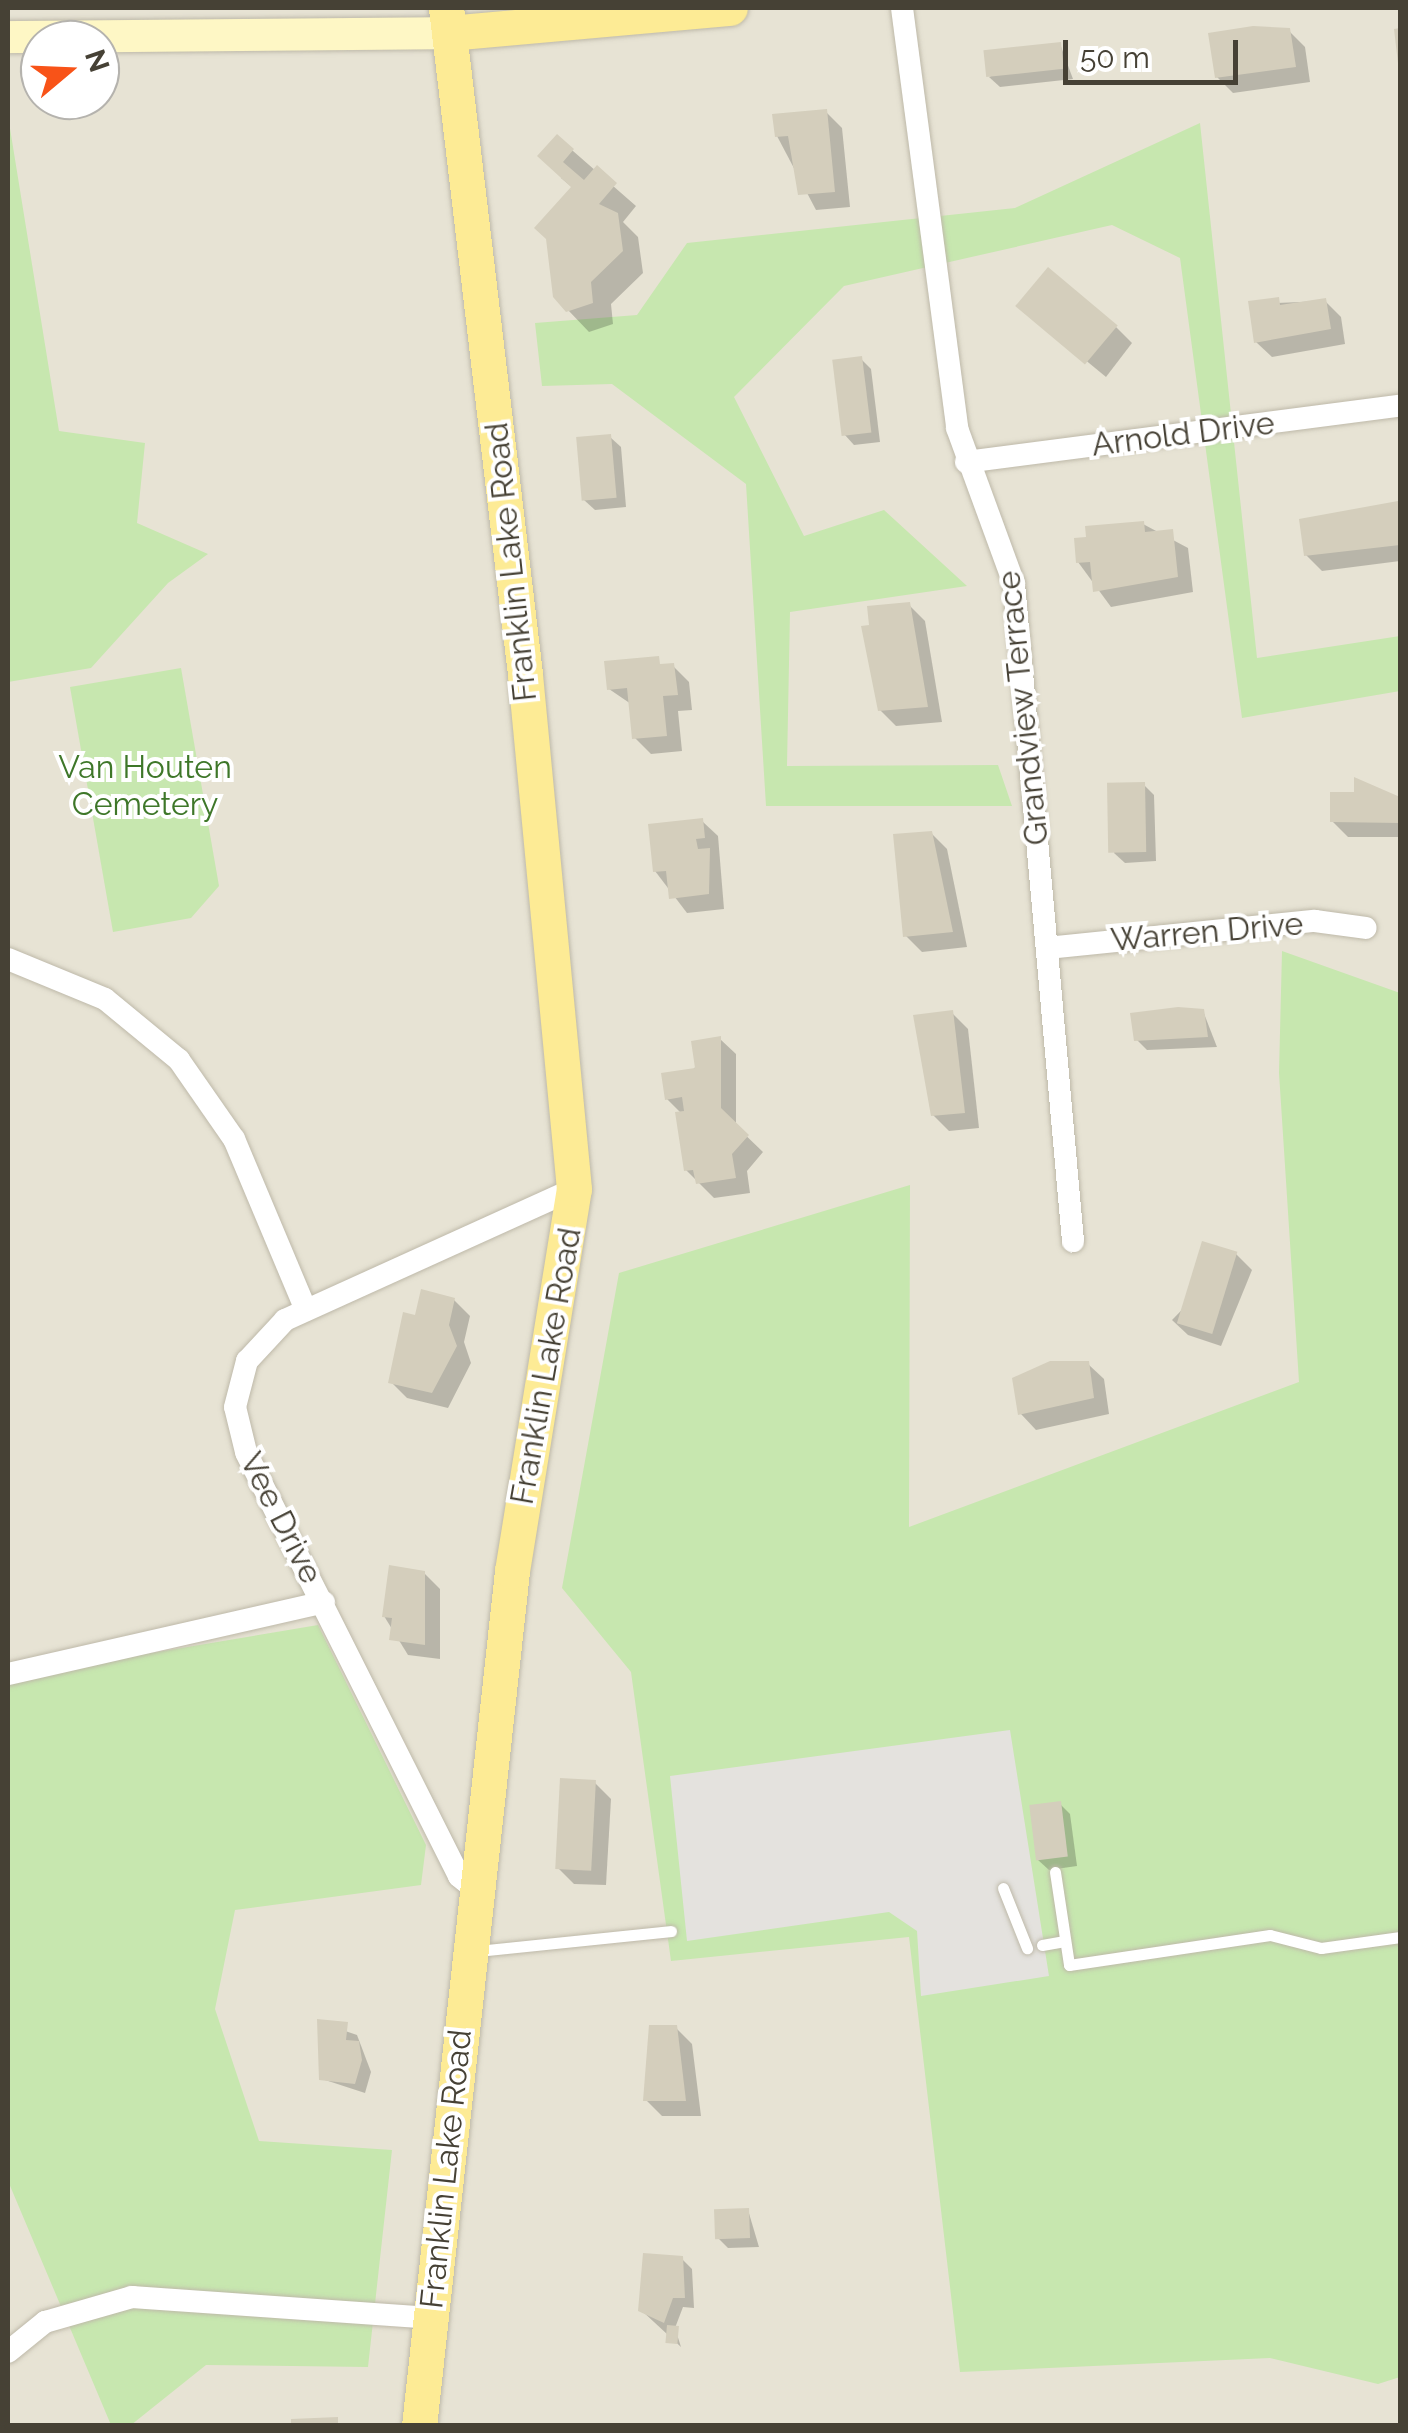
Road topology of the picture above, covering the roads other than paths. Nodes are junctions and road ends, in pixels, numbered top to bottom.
1 (730, 8) edge
2 (902, 8) edge
3 (448, 20) edge
4 (8, 37) edge
5 (1400, 406) edge
6 (966, 462) junction
7 (1366, 928) dead end
8 (1046, 948) junction
9 (8, 959) edge
10 (574, 1189) junction
11 (1074, 1241) dead end
12 (305, 1308) junction
13 (324, 1602) junction
14 (8, 1674) edge
15 (1055, 1872) dead end
16 (1003, 1888) dead end
17 (476, 1890) junction
18 (671, 1931) dead end
19 (1400, 1937) edge
20 (1065, 1941) junction
21 (1042, 1946) dead end
22 (1027, 1948) dead end
23 (469, 1953) junction
24 (430, 2318) junction
25 (8, 2352) edge
26 (418, 2426) edge

1 - 3 main road
2 - 6 street, Grandview Terrace
3 - 4 main road
3 - 10 main road, Franklin Lake Road
5 - 6 street, Arnold Drive
6 - 8 street, Grandview Terrace
7 - 8 street, Warren Drive
8 - 11 street, Grandview Terrace
9 - 12 street
10 - 12 street, Vee Drive
10 - 17 main road, Franklin Lake Road
12 - 13 street, Vee Drive
13 - 14 street
13 - 17 street, Vee Drive
15 - 20 lane
16 - 22 lane
17 - 23 main road, Franklin Lake Road
18 - 23 lane
19 - 20 lane
20 - 21 lane
23 - 24 main road, Franklin Lake Road
24 - 25 street
24 - 26 main road, Franklin Lake Road

